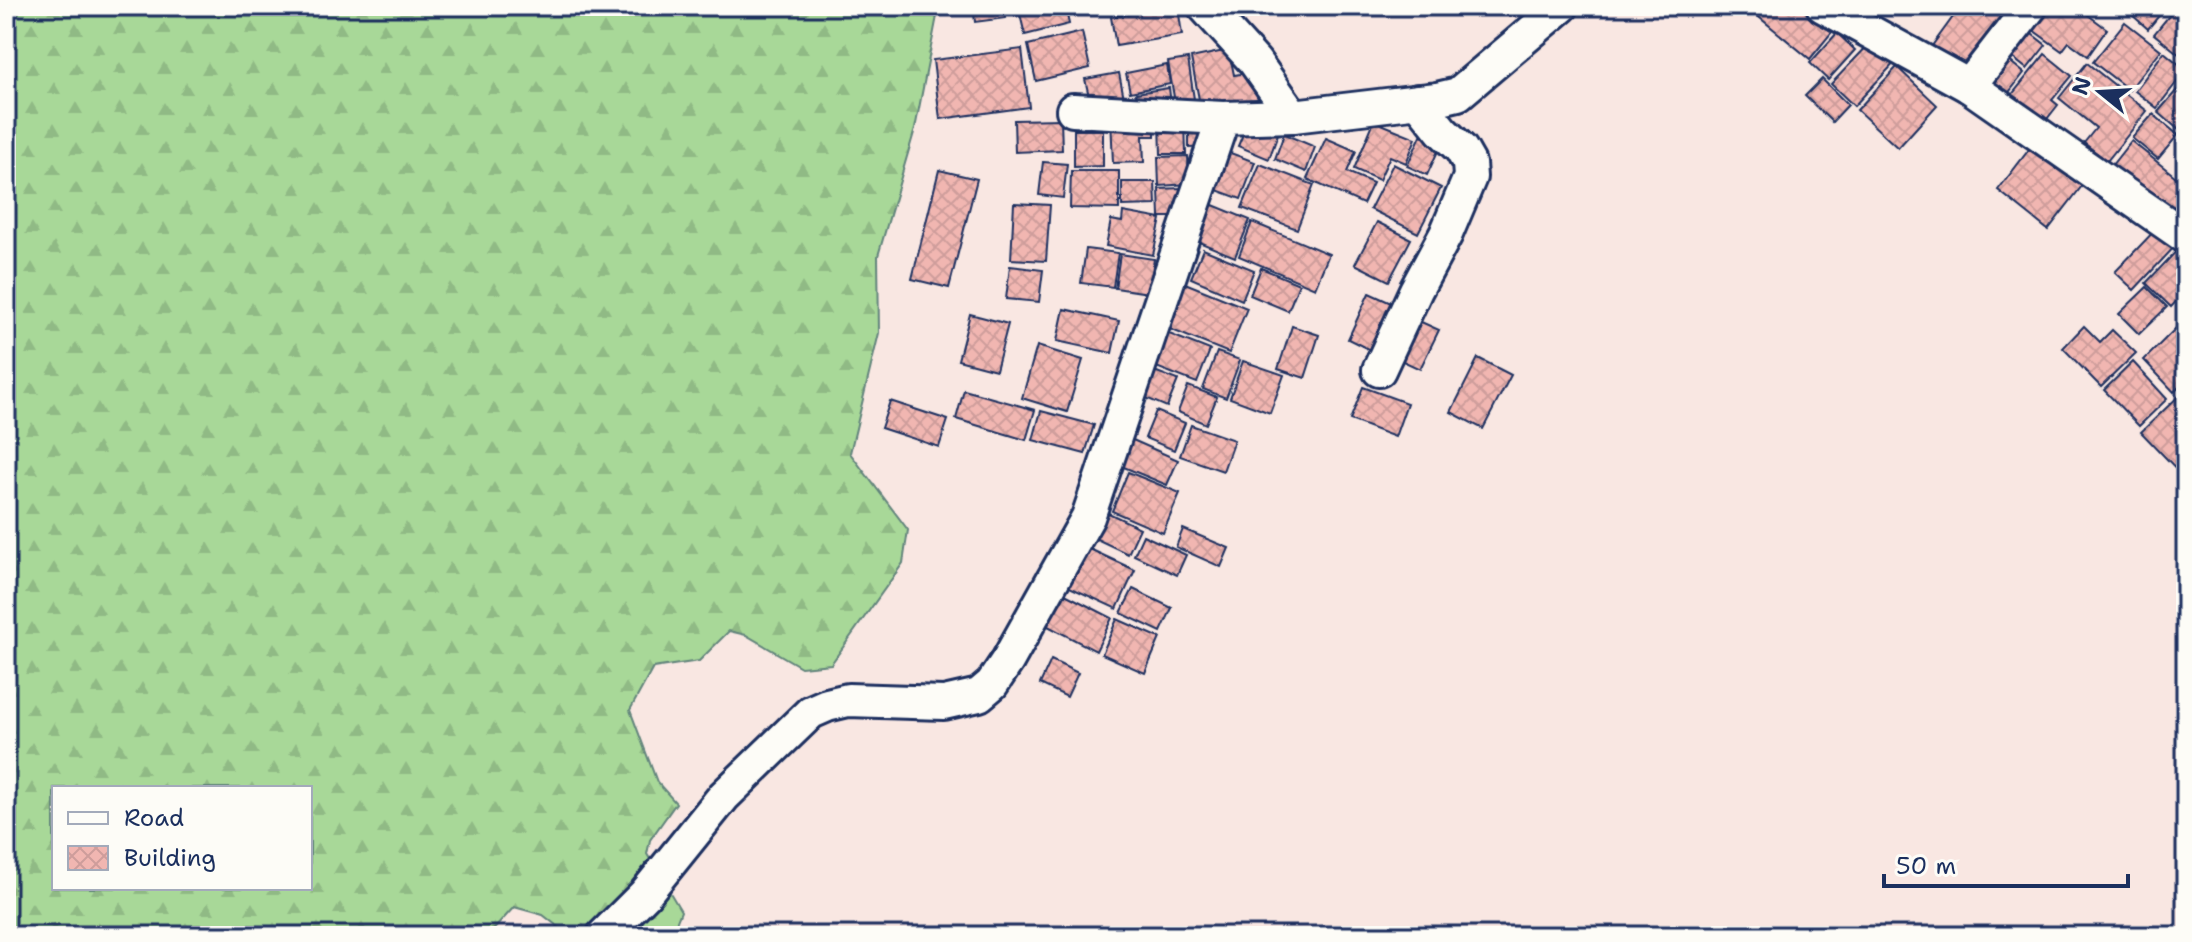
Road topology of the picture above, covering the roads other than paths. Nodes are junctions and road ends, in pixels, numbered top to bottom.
1 (1204, 6) edge
2 (1562, 6) edge
3 (1823, 6) edge
4 (2031, 6) edge
5 (1969, 86) junction
6 (1418, 101) junction
7 (1073, 110) dead end
8 (1293, 116) junction
9 (1223, 118) junction
10 (2186, 237) edge
11 (1379, 370) dead end
12 (603, 936) edge

1 - 8 street
2 - 6 street
3 - 5 street
4 - 5 street
5 - 10 street
6 - 8 street
6 - 11 street
7 - 9 street
8 - 9 street
9 - 12 street

